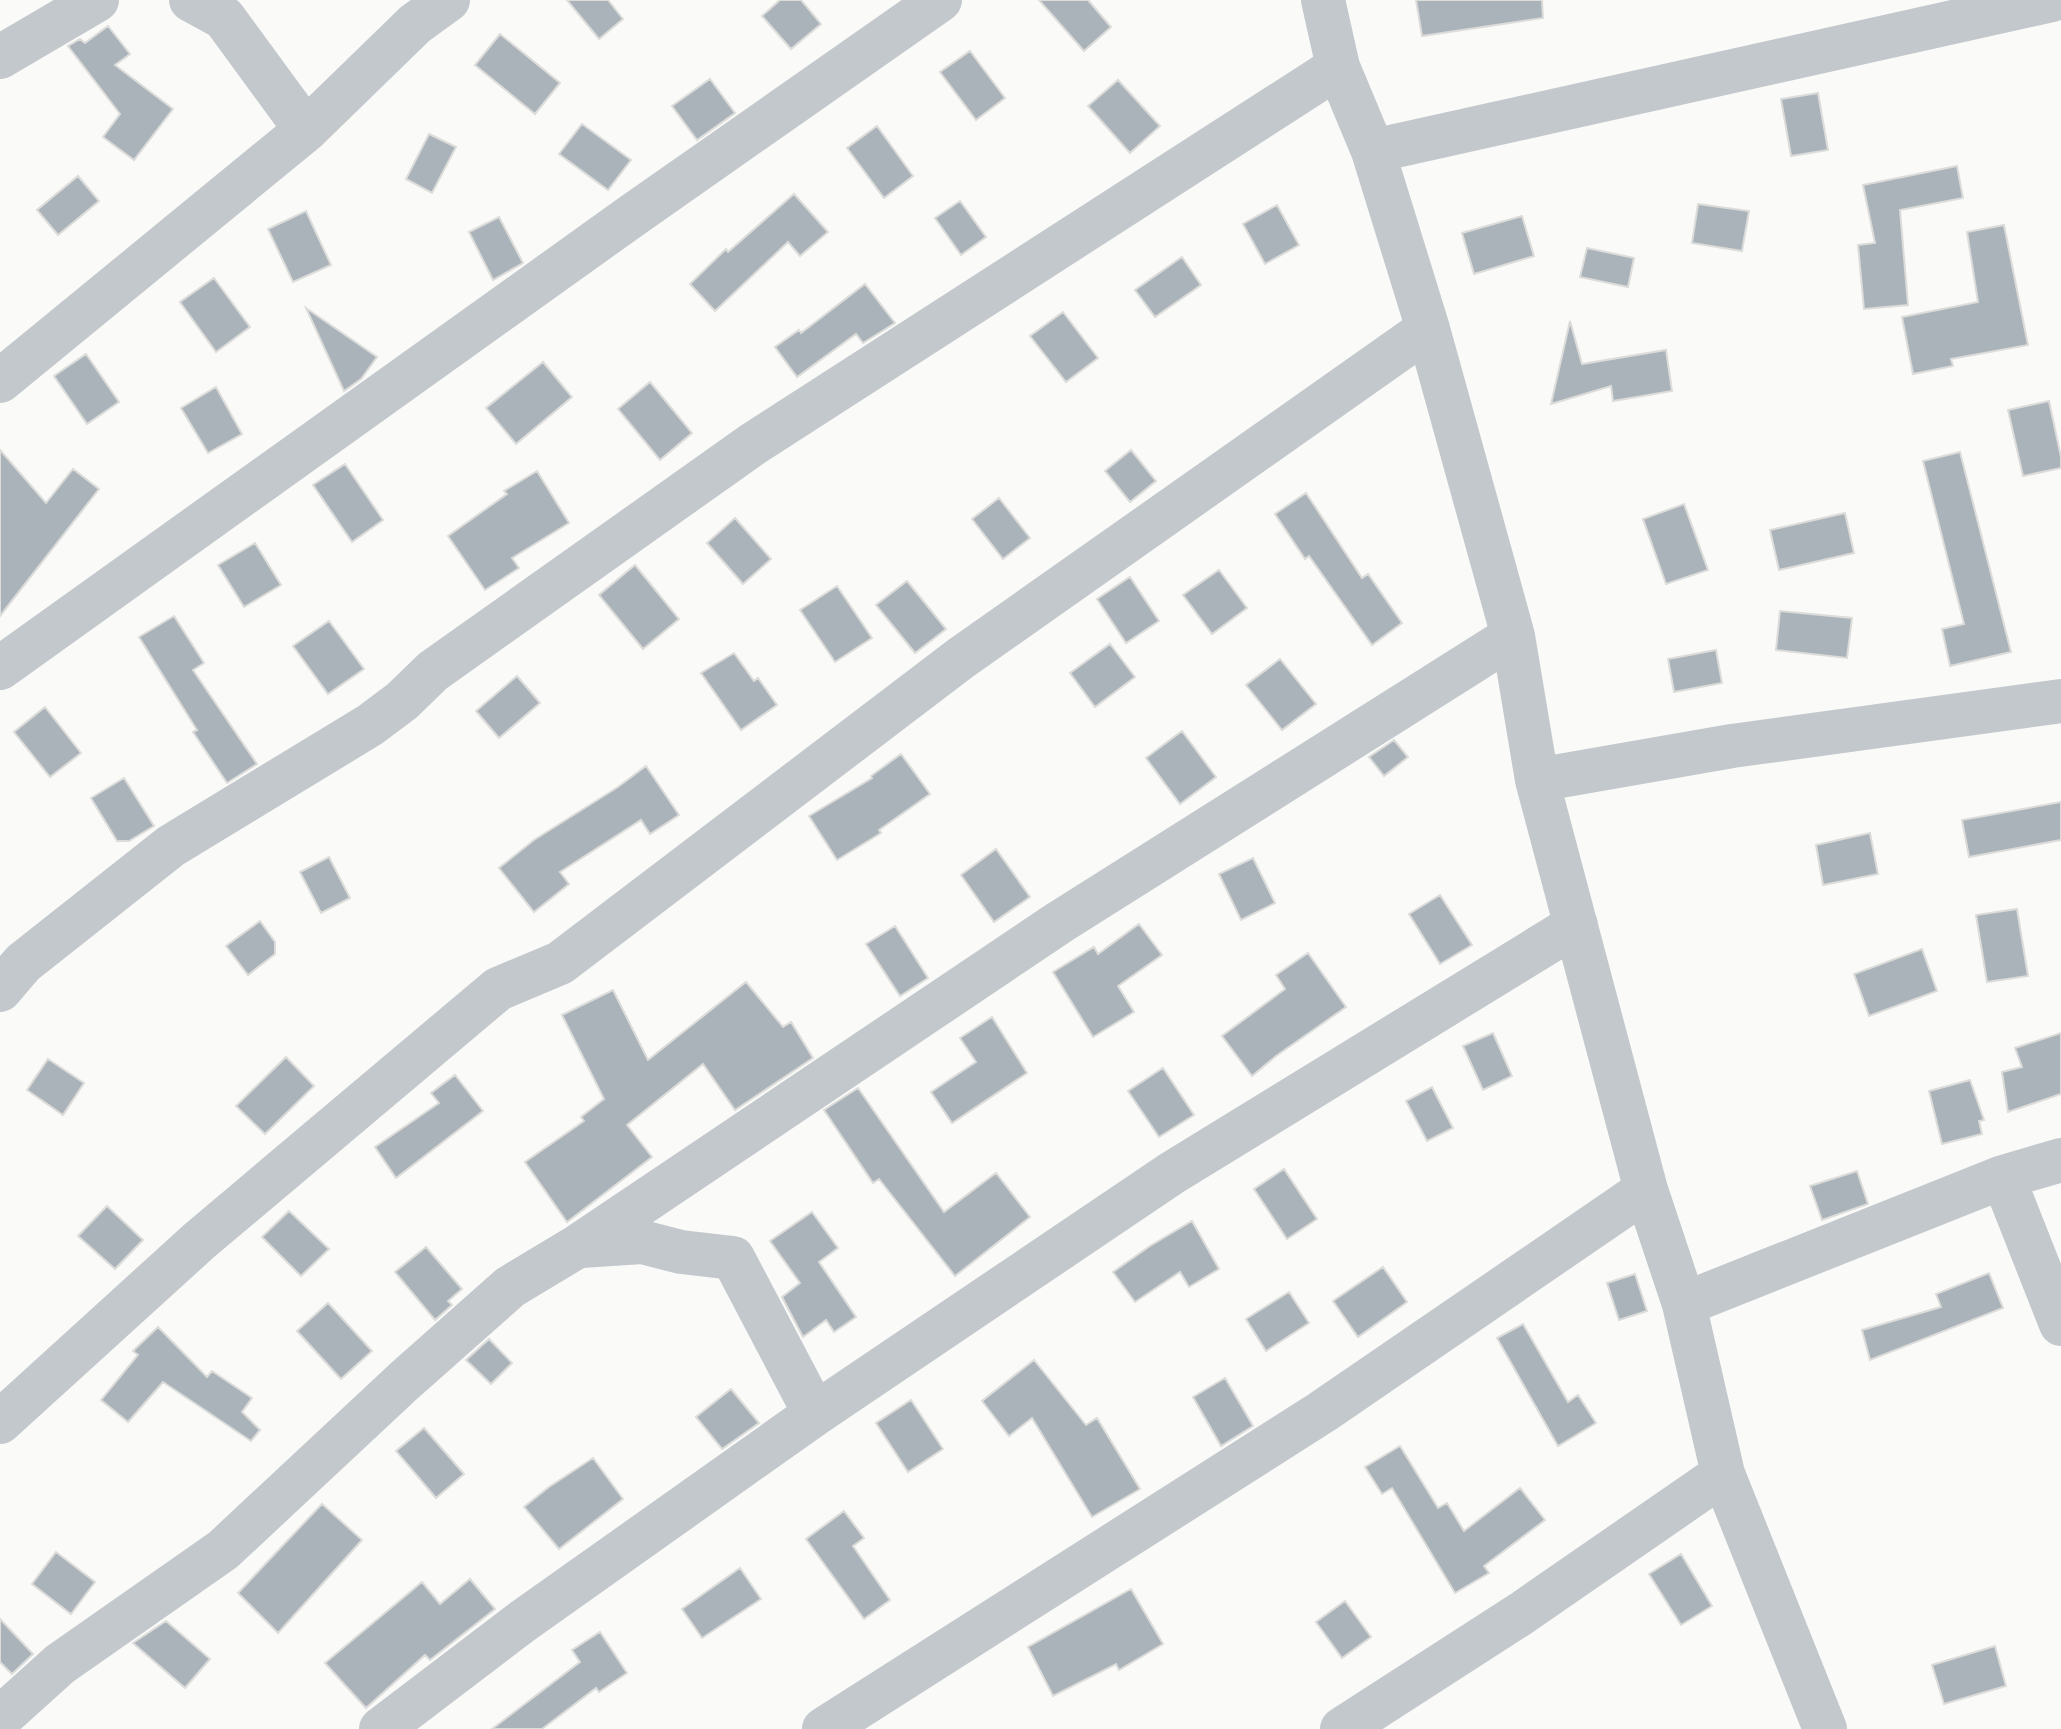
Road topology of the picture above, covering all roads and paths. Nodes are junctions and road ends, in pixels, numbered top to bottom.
1 (97, 0) edge
2 (191, 0) edge
3 (448, 0) edge
4 (940, 0) edge
5 (1323, 0) edge
6 (2052, 0) edge
7 (0, 57) edge
8 (1338, 67) junction
9 (306, 130) junction
10 (1373, 151) junction
11 (1428, 329) junction
12 (0, 381) edge
13 (1513, 636) junction
14 (0, 668) edge
15 (2061, 701) edge
16 (1537, 780) junction
17 (1576, 925) junction
18 (0, 990) edge
19 (2061, 1160) edge
20 (2003, 1177) junction
21 (1646, 1190) junction
22 (578, 1246) junction
23 (1684, 1304) junction
24 (2061, 1324) edge
25 (815, 1414) junction
26 (0, 1422) edge
27 (1723, 1474) junction
28 (12, 1716) edge
29 (1814, 1724) edge
30 (381, 1729) edge
31 (824, 1729) edge
32 (1342, 1729) edge

1 - 7 street
2 - 9 street
3 - 9 street
4 - 14 street
5 - 8 street
6 - 10 street
8 - 10 street
8 - 18 street
9 - 12 street
10 - 11 street
11 - 13 street
11 - 26 street
13 - 16 street
13 - 22 street
15 - 16 street
16 - 17 street
17 - 21 street
17 - 25 street
19 - 20 street
20 - 23 street
20 - 24 street
21 - 23 street
21 - 31 street
22 - 25 street
22 - 28 street
23 - 27 street
25 - 30 street
27 - 29 street
27 - 32 street

